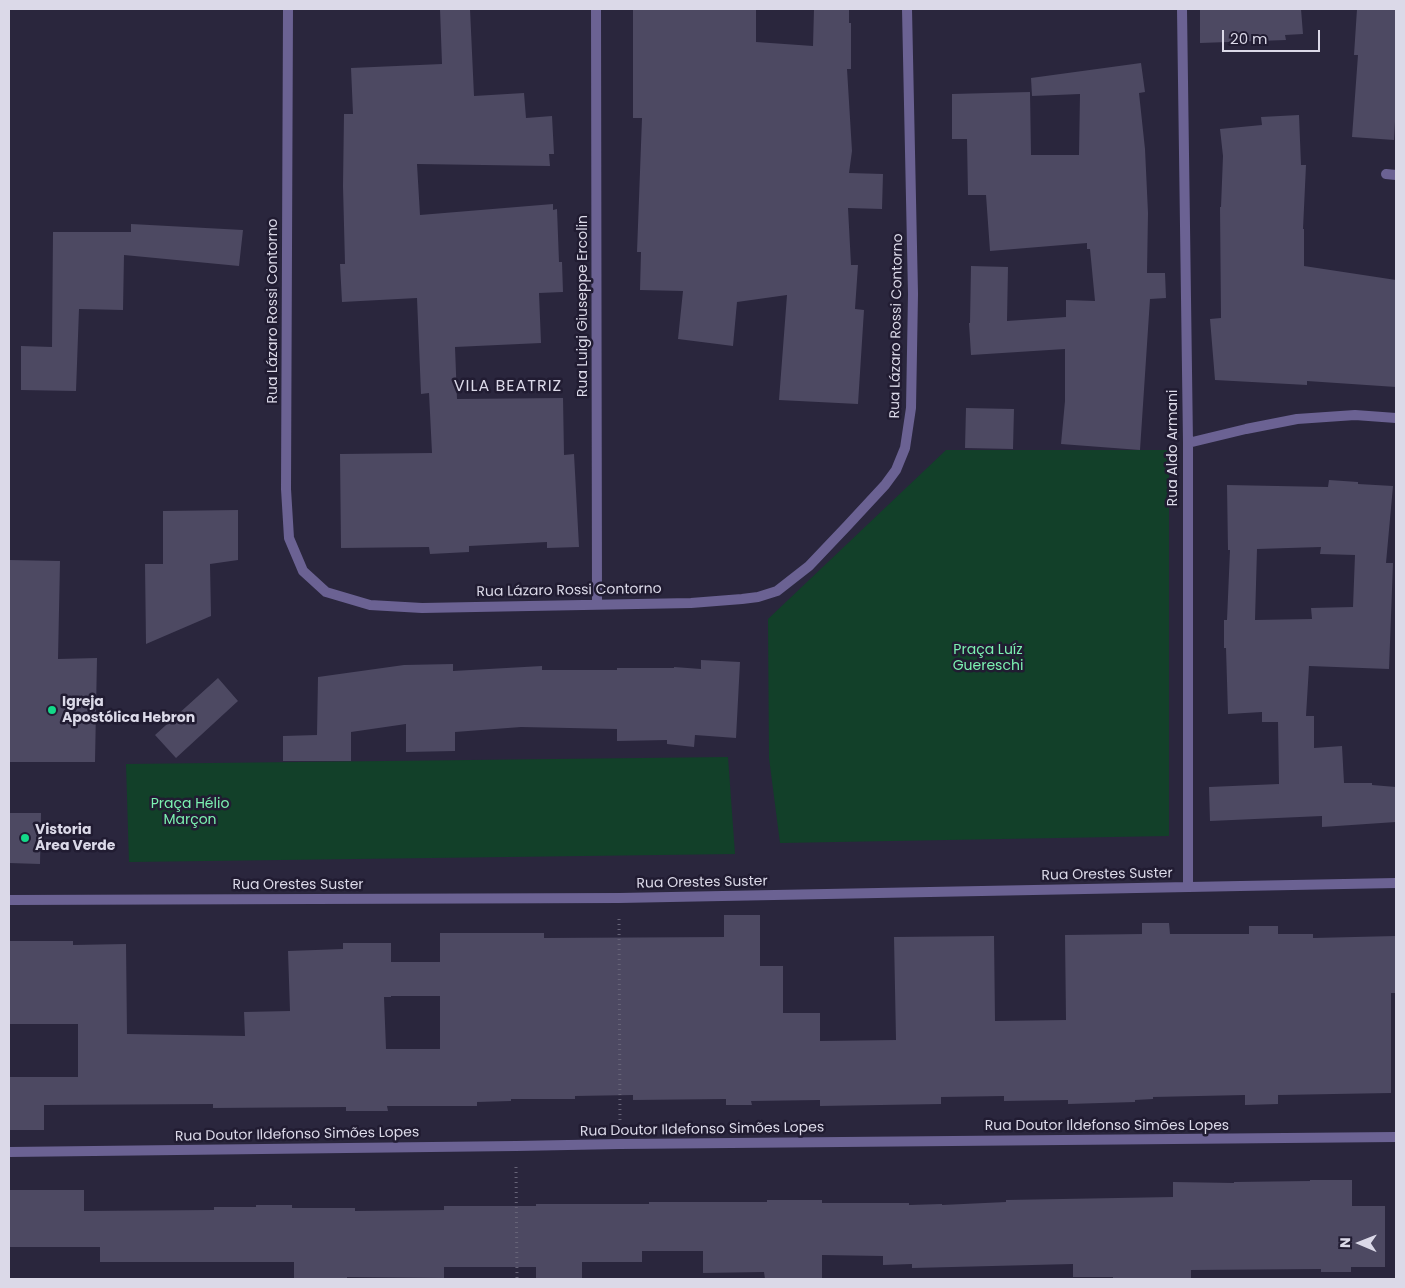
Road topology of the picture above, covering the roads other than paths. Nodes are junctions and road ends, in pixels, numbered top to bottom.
1 (288, 9) edge
2 (596, 9) edge
3 (907, 9) edge
4 (1182, 9) edge
5 (1396, 418) edge
6 (1188, 443) junction
7 (597, 604) junction
8 (1396, 883) edge
9 (1188, 887) junction
10 (9, 900) edge
11 (1396, 1137) edge
12 (9, 1152) edge

1 - 7 street, Rua Lázaro Rossi Contorno
2 - 7 street, Rua Luigi Giuseppe Ercolin
3 - 7 street, Rua Lázaro Rossi Contorno
4 - 6 street, Rua Aldo Armani
5 - 6 street
6 - 9 street, Rua Aldo Armani
8 - 9 street, Rua Orestes Suster
9 - 10 street, Rua Orestes Suster
11 - 12 street, Rua Doutor Ildefonso Simões Lopes

